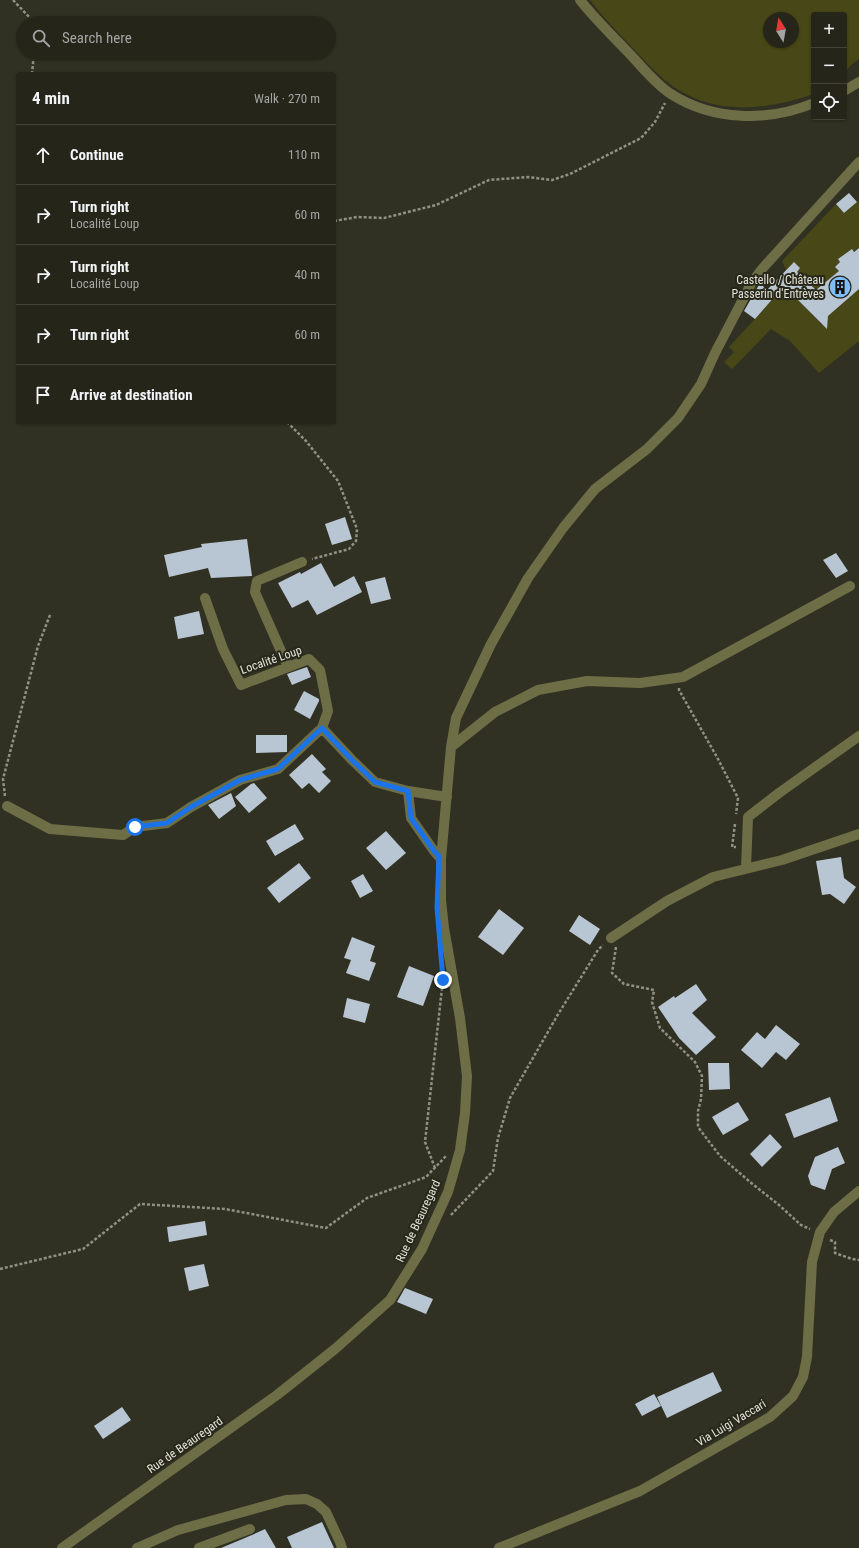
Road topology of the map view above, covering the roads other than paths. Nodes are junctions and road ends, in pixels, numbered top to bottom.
1 (580, 0) edge
2 (859, 82) edge
3 (847, 89) edge
4 (811, 104) edge
5 (859, 162) edge
6 (302, 562) road end
7 (850, 586) dead end
8 (205, 598) dead end
9 (288, 667) junction
10 (322, 728) junction
11 (859, 736) edge
12 (451, 747) junction
13 (408, 791) junction
14 (447, 797) junction
15 (7, 806) road end
16 (859, 834) edge
17 (441, 859) junction
18 (746, 868) junction
19 (611, 938) road end
20 (858, 1192) edge
21 (250, 1528) dead end
22 (62, 1548) edge
23 (137, 1548) edge
24 (199, 1548) edge
25 (342, 1548) edge
26 (499, 1548) edge

1 - 4 street
2 - 3 street
5 - 12 street, Rue de Beauregard
6 - 9 street
7 - 12 street
8 - 9 street, Localité Loup
9 - 10 street, Localité Loup
10 - 13 street
10 - 15 street
11 - 18 street
12 - 14 street, Rue de Beauregard
13 - 14 street
13 - 17 street
14 - 17 street, Rue de Beauregard
16 - 18 street
17 - 22 street, Rue de Beauregard
18 - 19 street
20 - 26 street, Via Luigi Vaccari
21 - 24 street
23 - 25 street

